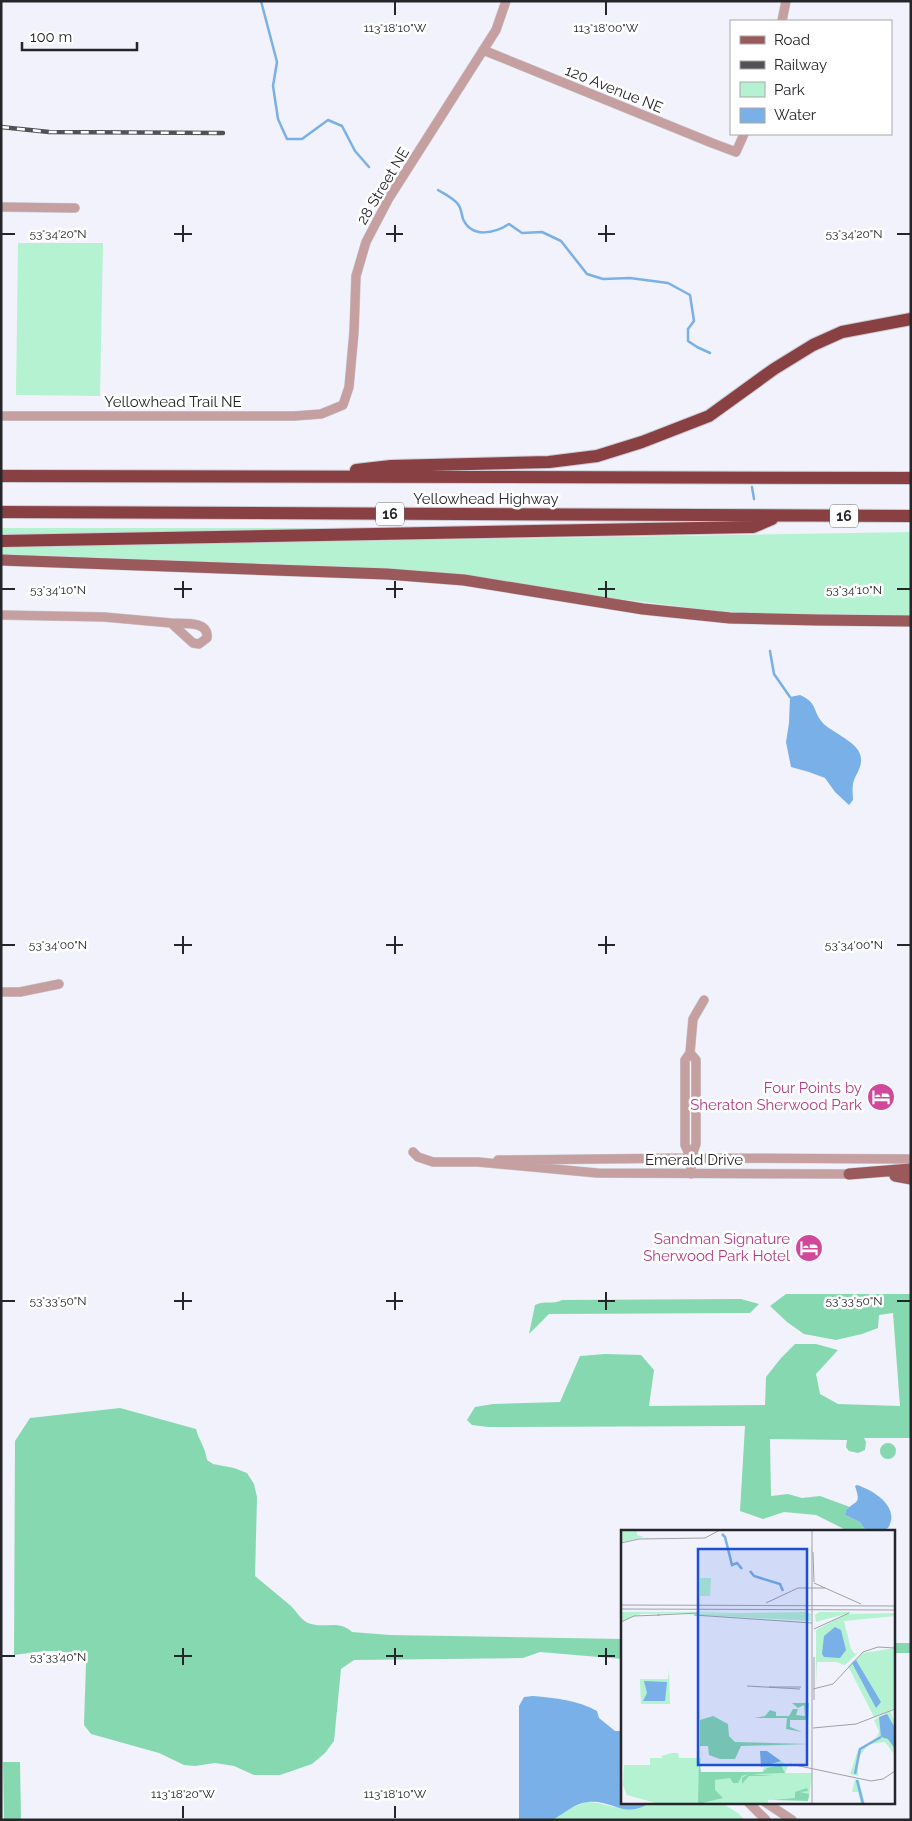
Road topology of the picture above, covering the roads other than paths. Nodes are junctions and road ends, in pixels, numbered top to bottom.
1 (506, 1) edge
2 (786, 1) edge
3 (782, 20) edge
4 (483, 50) junction
5 (744, 135) edge
6 (1, 207) edge
7 (75, 208) dead end
8 (907, 321) edge
9 (343, 405) joint
10 (1, 416) edge
11 (1, 476) edge
12 (294, 477) junction
13 (911, 478) edge
14 (1, 512) edge
15 (778, 516) junction
16 (911, 516) edge
17 (1, 541) edge
18 (1, 560) edge
19 (1, 615) edge
20 (911, 620) edge
21 (897, 621) junction
22 (171, 623) dead end
23 (911, 626) edge
24 (59, 984) dead end
25 (1, 992) edge
26 (704, 1000) dead end
27 (413, 1152) dead end
28 (691, 1158) junction
29 (911, 1160) edge
30 (478, 1162) junction
31 (911, 1169) edge
32 (691, 1174) junction
33 (848, 1174) junction
34 (895, 1176) joint
35 (911, 1178) edge
36 (750, 1804) edge
37 (768, 1804) edge
38 (773, 1808) junction
39 (765, 1819) edge
40 (792, 1820) edge

1 - 4 street, 28 Street NE
2 - 3 street
4 - 5 street, 120 Avenue NE
4 - 9 street, 28 Street NE
6 - 7 street
8 - 12 highway
9 - 10 street, Yellowhead Trail NE
11 - 12 highway, Yellowhead Highway
12 - 13 highway, Yellowhead Highway
14 - 15 highway, Yellowhead Highway / 16
15 - 16 highway, Yellowhead Highway / 16
15 - 17 highway
18 - 21 main road
19 - 22 street
20 - 21 main road
21 - 23 main road
24 - 25 street
26 - 28 street
27 - 30 street, Emerald Drive
28 - 29 street, Emerald Drive
28 - 30 street, Emerald Drive
28 - 32 street
30 - 32 street, Emerald Drive
31 - 33 main road
32 - 33 street, Emerald Drive
33 - 34 street, Emerald Drive
34 - 35 main road
36 - 39 street
37 - 38 street
38 - 39 street
38 - 40 street

